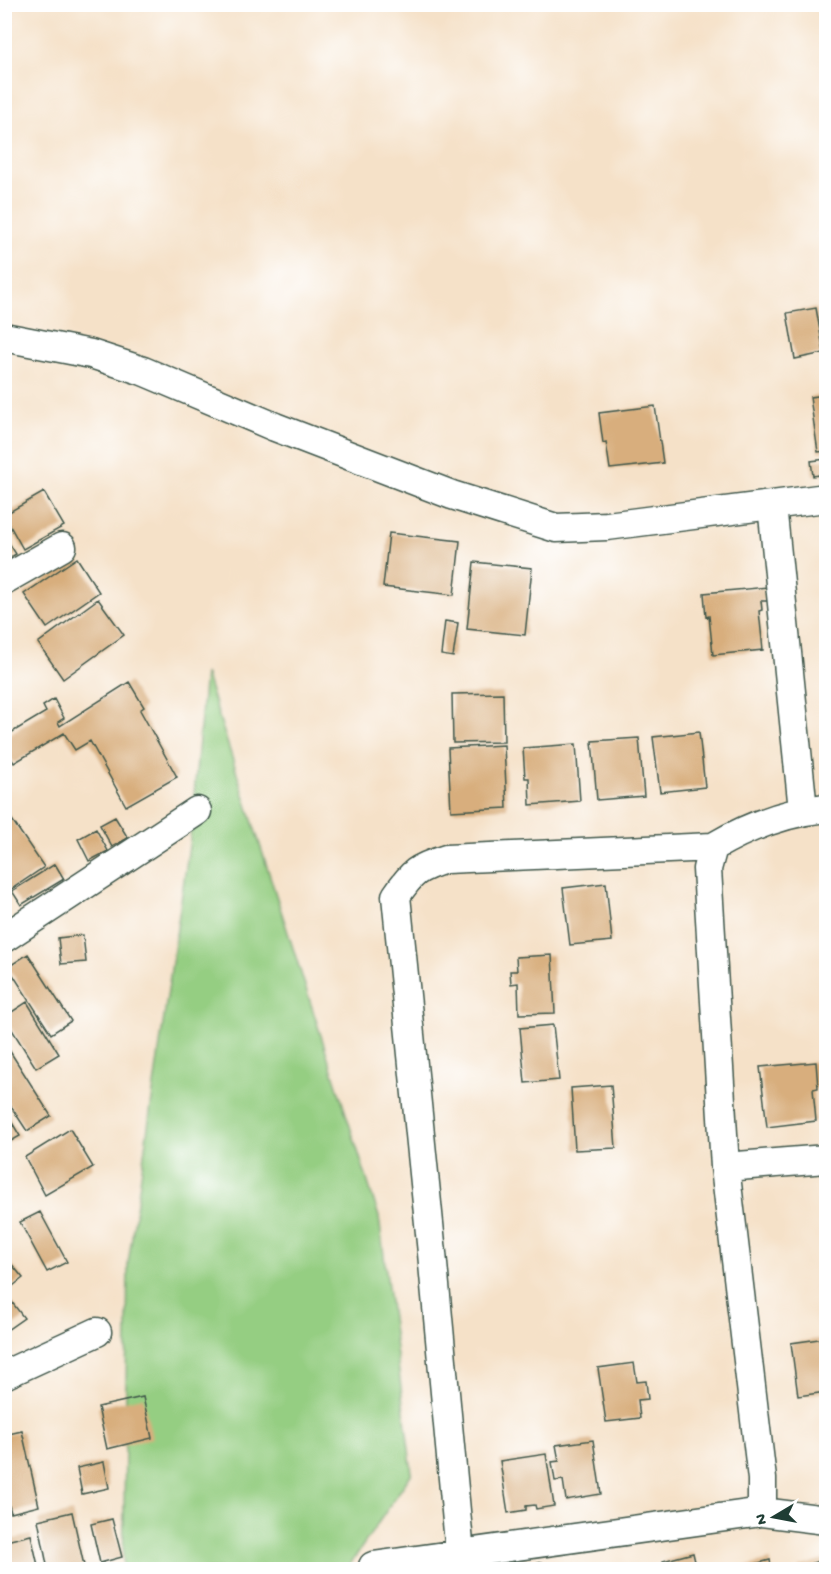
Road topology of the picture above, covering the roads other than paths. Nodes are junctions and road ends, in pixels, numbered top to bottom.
1 (4, 336) edge
2 (826, 498) edge
3 (772, 505) junction
4 (62, 547) dead end
5 (4, 579) edge
6 (815, 809) edge
7 (197, 811) dead end
8 (712, 848) junction
9 (4, 938) edge
10 (826, 1159) edge
11 (725, 1167) junction
12 (97, 1332) dead end
13 (4, 1375) edge
14 (762, 1512) junction
15 (826, 1520) edge
16 (460, 1554) junction
17 (373, 1566) dead end

1 - 3 street
2 - 3 street
3 - 6 street
4 - 5 street
6 - 8 street
7 - 9 street
8 - 11 street
8 - 16 street
10 - 11 street
11 - 14 street
12 - 13 street
14 - 15 street
14 - 16 street
16 - 17 street

